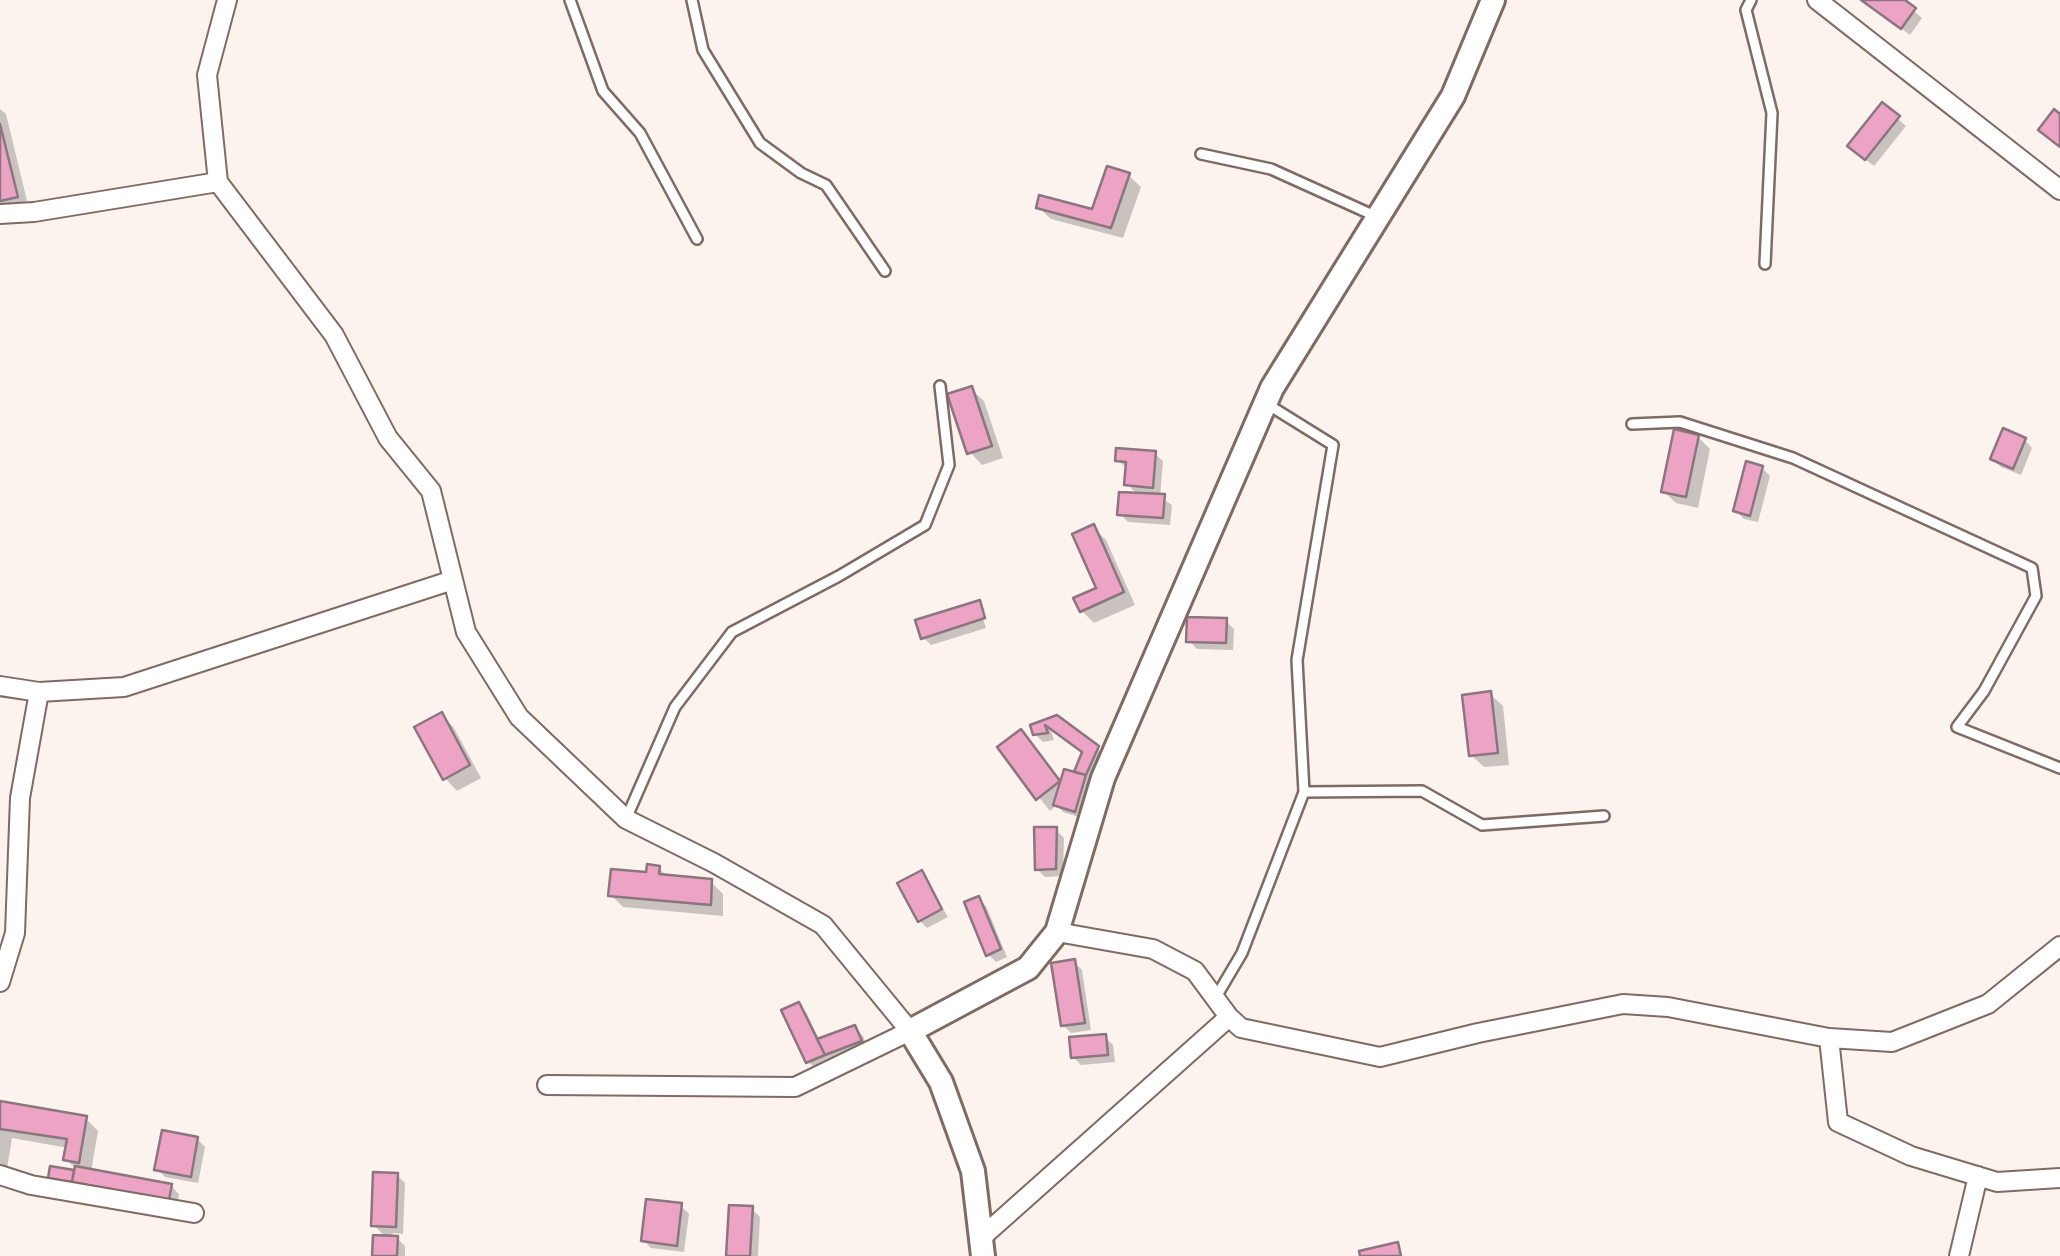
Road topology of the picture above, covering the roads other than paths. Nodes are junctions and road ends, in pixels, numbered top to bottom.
1 (227, 0) edge
2 (570, 0) edge
3 (692, 0) edge
4 (1493, 0) edge
5 (1751, 0) edge
6 (1817, 0) edge
7 (1202, 154) dead end
8 (218, 182) junction
9 (2060, 190) edge
10 (0, 214) edge
11 (1378, 217) junction
12 (697, 240) dead end
13 (1765, 264) dead end
14 (884, 271) dead end
15 (940, 386) dead end
16 (1265, 403) junction
17 (1632, 424) dead end
18 (453, 580) junction
19 (0, 686) edge
20 (39, 692) junction
21 (2060, 768) edge
22 (1304, 792) junction
23 (1604, 816) dead end
24 (626, 819) junction
25 (1057, 932) junction
26 (2060, 946) edge
27 (0, 982) edge
28 (1216, 997) junction
29 (1228, 1017) junction
30 (910, 1030) junction
31 (1829, 1038) junction
32 (548, 1085) dead end
33 (0, 1174) edge
34 (1978, 1176) junction
35 (2060, 1178) edge
36 (194, 1213) dead end
37 (982, 1247) edge
38 (1959, 1256) edge

1 - 8 street
2 - 12 lane
3 - 14 lane
4 - 11 street
5 - 13 lane
6 - 9 street
7 - 11 lane
8 - 10 street
8 - 18 street
11 - 16 street
15 - 24 lane
16 - 22 lane
16 - 25 street
17 - 21 lane
18 - 20 street
18 - 24 street
19 - 20 street
20 - 27 street
22 - 23 lane
22 - 28 lane
24 - 30 street
25 - 28 street
25 - 30 street
26 - 31 street
28 - 29 street
29 - 31 street
29 - 37 street
30 - 32 street
30 - 37 street
31 - 34 street
33 - 36 street
34 - 35 street
34 - 38 street

